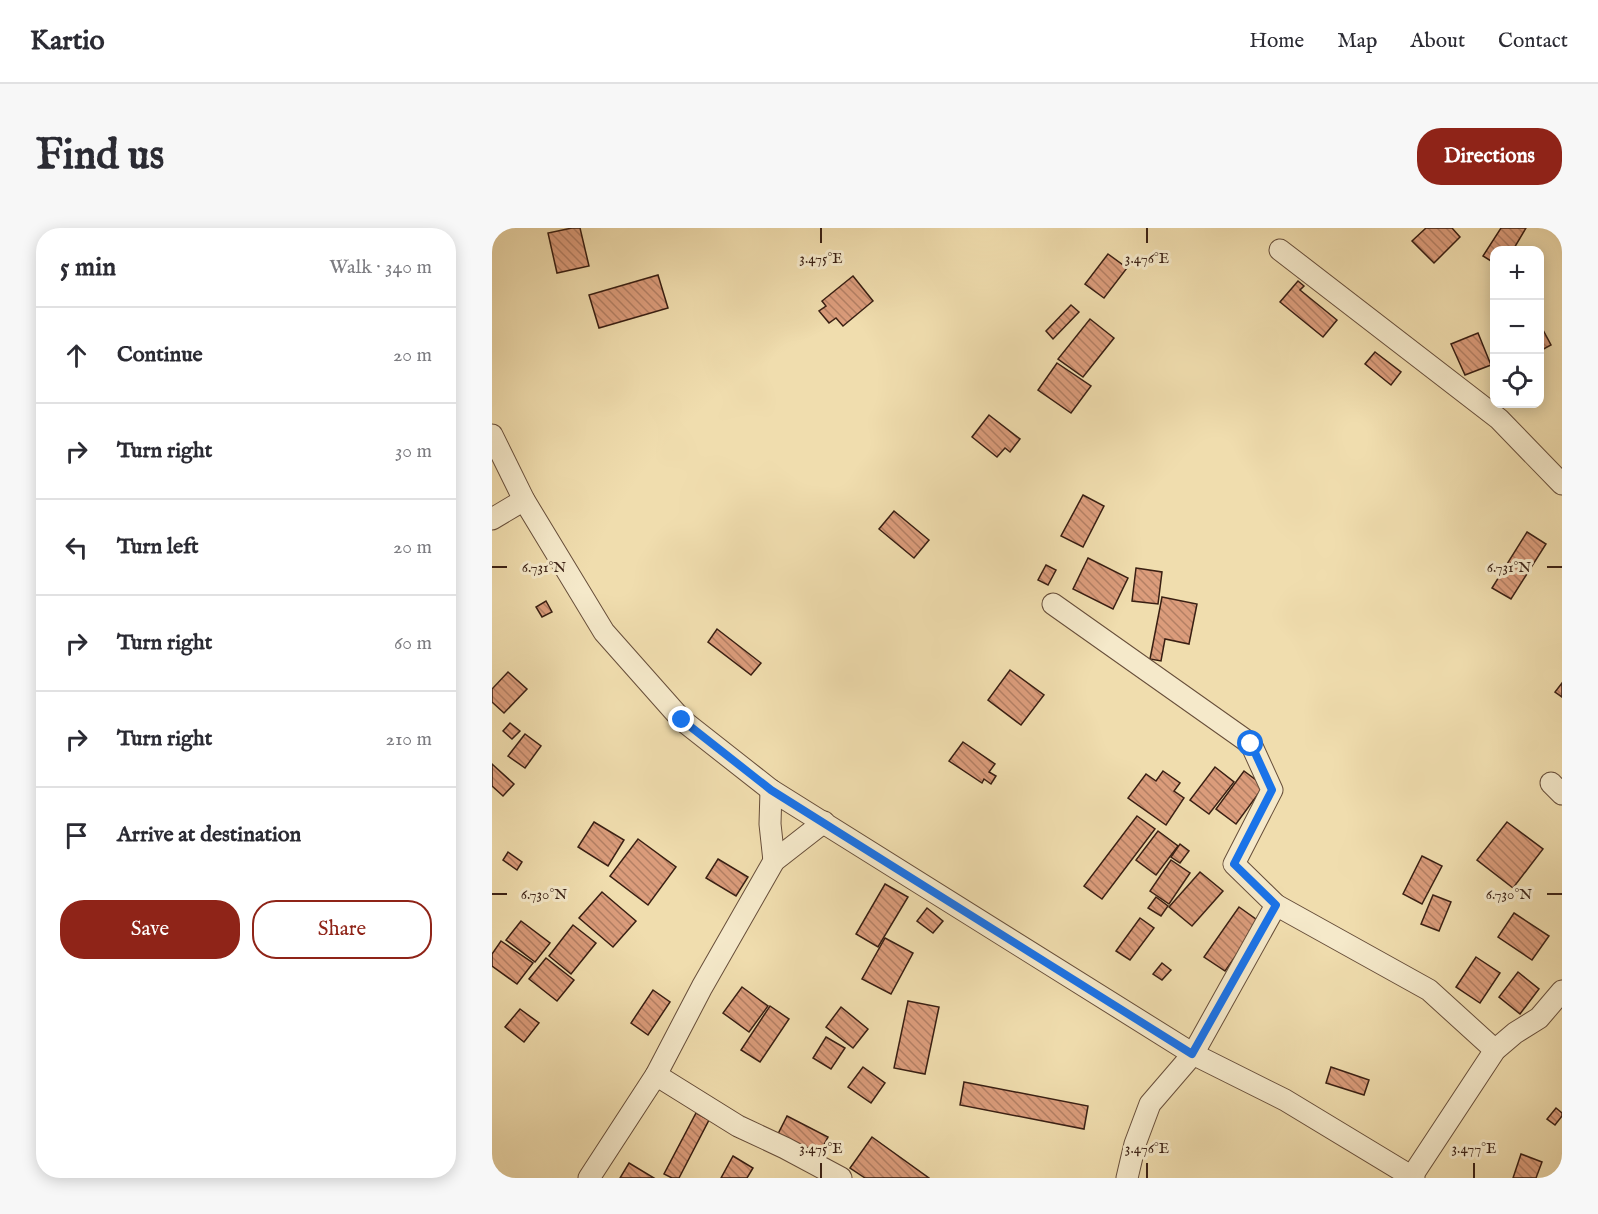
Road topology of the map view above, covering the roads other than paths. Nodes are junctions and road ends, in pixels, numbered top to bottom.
1 (1280, 250) dead end
2 (492, 435) edge
3 (1562, 484) edge
4 (524, 500) junction
5 (492, 519) edge
6 (1053, 604) dead end
7 (771, 790) junction
8 (824, 822) junction
9 (774, 861) junction
10 (1276, 905) junction
11 (1562, 991) edge
12 (1495, 1050) junction
13 (1192, 1054) junction
14 (656, 1075) junction
15 (1413, 1177) edge
16 (589, 1178) edge
17 (841, 1178) edge
18 (1127, 1178) edge

1 - 3 street
2 - 4 street
4 - 5 street
4 - 7 street
6 - 10 street
7 - 8 street
7 - 9 street
8 - 9 street
8 - 13 street
9 - 14 street
10 - 12 street
10 - 13 street
11 - 12 street
12 - 15 street
13 - 15 street
13 - 18 street
14 - 16 street
14 - 17 street

